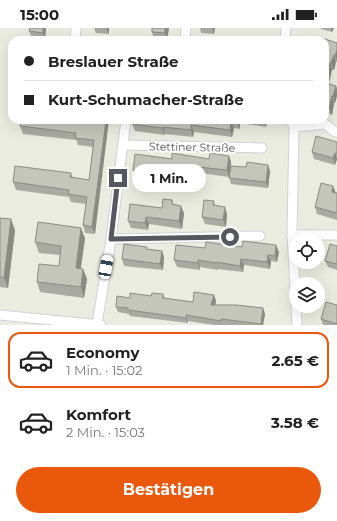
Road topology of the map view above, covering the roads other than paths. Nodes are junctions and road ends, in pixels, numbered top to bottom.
1 (126, 124) edge
2 (292, 124) edge
3 (337, 132) edge
4 (123, 145) junction
5 (262, 148) dead end
6 (292, 233) edge
7 (325, 235) edge
8 (337, 235) edge
9 (260, 236) dead end
10 (111, 239) junction
11 (296, 313) edge
12 (0, 315) edge
13 (97, 324) edge
14 (102, 325) edge
15 (297, 325) edge

1 - 4 street
2 - 3 street
2 - 6 street
4 - 5 street, Stettiner Straße
4 - 10 street
7 - 8 street
9 - 10 street
10 - 13 street
11 - 15 street
12 - 13 street
13 - 14 street

